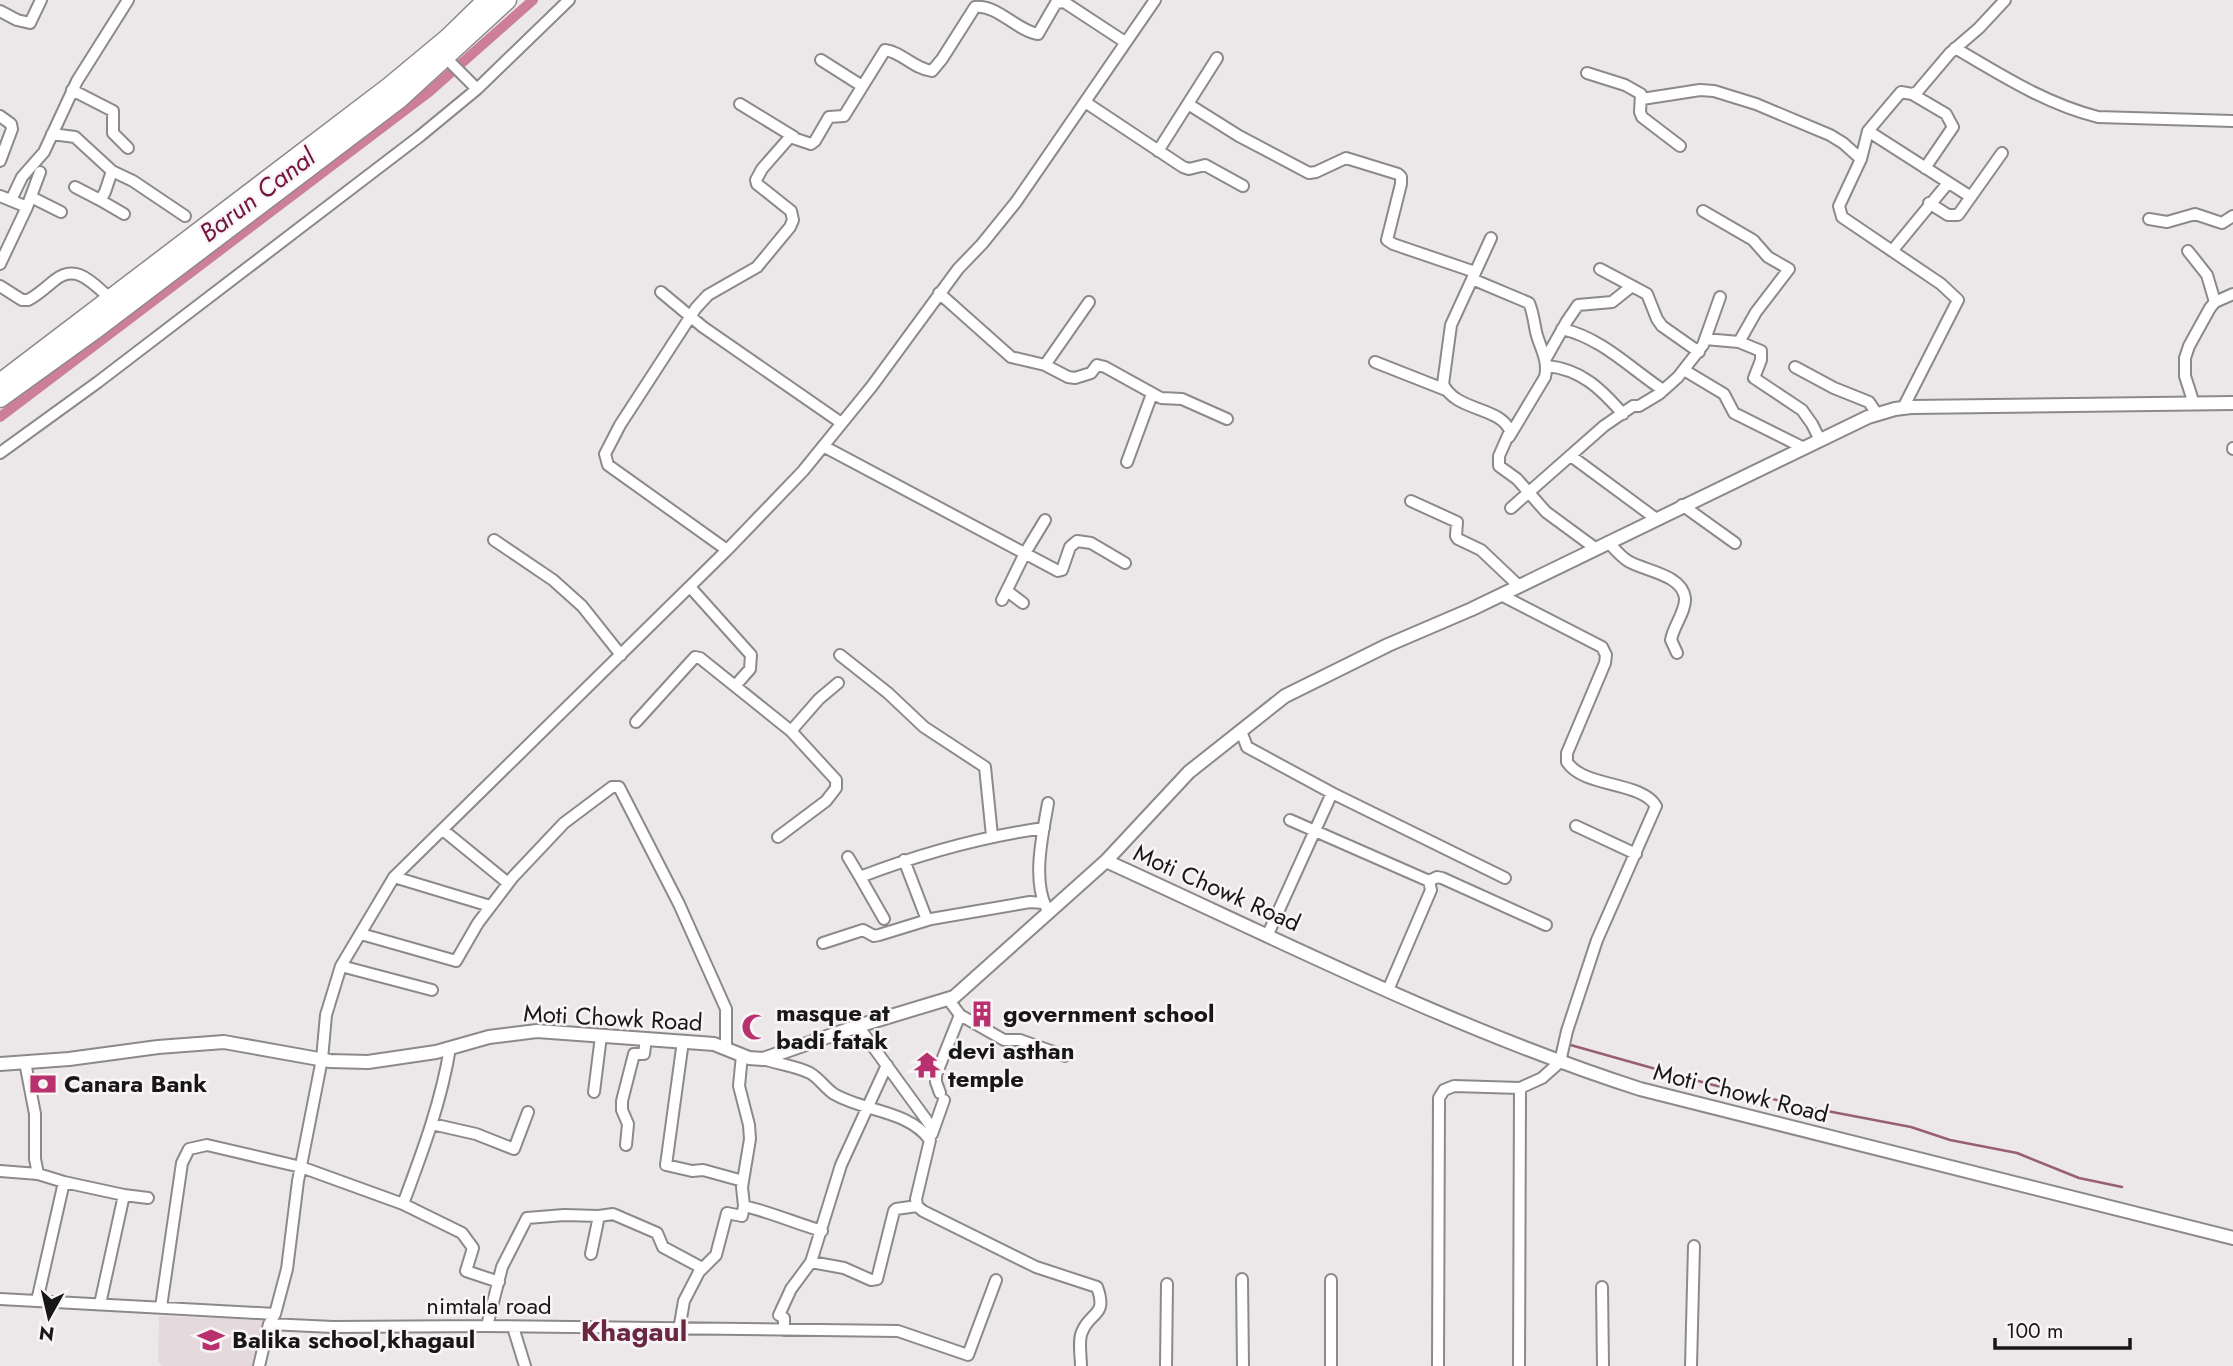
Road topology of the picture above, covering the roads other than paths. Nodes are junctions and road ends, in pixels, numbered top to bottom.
1 (41, 0) edge
2 (128, 0) edge
3 (487, 0) edge
4 (507, 0) edge
5 (569, 0) edge
6 (1155, 0) edge
7 (2005, 0) edge
8 (1071, 2) edge
9 (990, 4) edge
10 (0, 11) edge
11 (1125, 42) junction
12 (1955, 48) junction
13 (1217, 58) dead end
14 (821, 60) dead end
15 (449, 61) junction
16 (1587, 73) dead end
17 (473, 86) junction
18 (862, 86) junction
19 (72, 90) junction
20 (1912, 94) junction
21 (1642, 99) junction
22 (1085, 102) junction
23 (740, 104) dead end
24 (1188, 104) junction
25 (0, 116) edge
26 (2233, 121) edge
27 (1868, 131) junction
28 (52, 134) junction
29 (794, 137) junction
30 (1680, 146) dead end
31 (128, 148) dead end
32 (1158, 151) junction
33 (2002, 153) dead end
34 (1861, 159) junction
35 (0, 161) edge
36 (1925, 168) junction
37 (112, 171) junction
38 (40, 173) dead end
39 (1948, 183) junction
40 (1243, 186) dead end
41 (75, 187) dead end
42 (1971, 197) junction
43 (5, 198) edge
44 (100, 200) junction
45 (29, 202) junction
46 (1930, 202) junction
47 (1703, 211) dead end
48 (61, 212) dead end
49 (124, 214) dead end
50 (185, 216) dead end
51 (2233, 216) edge
52 (2149, 219) dead end
53 (1491, 238) dead end
54 (1892, 251) junction
55 (2188, 251) dead end
56 (0, 264) edge
57 (1600, 269) dead end
58 (1473, 275) junction
59 (0, 286) edge
60 (1632, 286) junction
61 (661, 292) dead end
62 (939, 293) junction
63 (2233, 294) edge
64 (1720, 297) dead end
65 (111, 299) junction
66 (1089, 302) dead end
67 (2215, 302) junction
68 (690, 316) junction
69 (1562, 329) junction
70 (1705, 339) junction
71 (1739, 342) junction
72 (1699, 352) junction
73 (1375, 362) dead end
74 (1546, 363) junction
75 (1045, 365) junction
76 (1795, 367) dead end
77 (1684, 370) junction
78 (0, 383) edge
79 (1446, 390) junction
80 (1663, 390) junction
81 (1152, 394) junction
82 (0, 398) edge
83 (2233, 403) edge
84 (2194, 404) junction
85 (1903, 408) junction
86 (1623, 414) junction
87 (1877, 414) junction
88 (1227, 419) dead end
89 (840, 422) junction
90 (1509, 437) junction
91 (1820, 440) junction
92 (823, 446) junction
93 (1804, 448) junction
94 (0, 453) edge
95 (1571, 456) junction
96 (1127, 462) dead end
97 (1528, 495) junction
98 (1411, 501) dead end
99 (1682, 505) junction
100 (1511, 508) dead end
101 (1655, 518) junction
102 (1045, 520) dead end
103 (494, 540) dead end
104 (1608, 542) junction
105 (1735, 543) dead end
106 (1595, 548) junction
107 (727, 550) junction
108 (1025, 553) junction
109 (1125, 563) dead end
110 (1519, 586) junction
111 (690, 587) junction
112 (1501, 595) junction
113 (1023, 603) dead end
114 (1677, 653) dead end
115 (621, 655) junction
116 (840, 655) dead end
117 (838, 683) dead end
118 (735, 687) junction
119 (636, 722) dead end
120 (791, 731) junction
121 (1241, 731) junction
122 (1332, 793) junction
123 (1048, 803) dead end
124 (1290, 820) dead end
125 (1576, 826) dead end
126 (1044, 828) junction
127 (443, 830) junction
128 (1314, 831) junction
129 (992, 836) junction
130 (778, 837) dead end
131 (1636, 854) junction
132 (848, 857) dead end
133 (904, 860) junction
134 (1106, 861) junction
135 (394, 877) junction
136 (860, 877) junction
137 (1505, 878) dead end
138 (1429, 881) junction
139 (508, 883) junction
140 (490, 906) junction
141 (1046, 908) junction
142 (884, 919) dead end
143 (927, 920) junction
144 (1546, 925) dead end
145 (360, 934) junction
146 (1268, 934) junction
147 (823, 943) dead end
148 (341, 966) junction
149 (432, 990) dead end
150 (1388, 990) junction
151 (948, 999) junction
152 (960, 1015) junction
153 (858, 1026) junction
154 (601, 1035) junction
155 (646, 1038) junction
156 (683, 1041) junction
157 (450, 1048) junction
158 (726, 1049) junction
159 (742, 1055) junction
160 (1065, 1056) dead end
161 (322, 1059) junction
162 (763, 1059) junction
163 (25, 1062) junction
164 (1560, 1062) junction
165 (0, 1064) edge
166 (887, 1065) junction
167 (1520, 1088) junction
168 (594, 1092) dead end
169 (866, 1108) junction
170 (528, 1112) dead end
171 (432, 1124) junction
172 (932, 1135) junction
173 (626, 1145) dead end
174 (301, 1167) junction
175 (0, 1171) edge
176 (38, 1174) junction
177 (743, 1181) junction
178 (64, 1182) junction
179 (124, 1195) junction
180 (148, 1198) dead end
181 (403, 1204) junction
182 (744, 1206) junction
183 (917, 1206) junction
184 (599, 1216) junction
185 (822, 1231) junction
186 (2233, 1238) edge
187 (1694, 1246) dead end
188 (591, 1254) dead end
189 (811, 1262) junction
190 (702, 1268) junction
191 (1242, 1279) dead end
192 (996, 1280) dead end
193 (1331, 1280) dead end
194 (499, 1282) junction
195 (1167, 1284) dead end
196 (1602, 1287) dead end
197 (0, 1300) edge
198 (37, 1301) junction
199 (100, 1304) junction
200 (161, 1307) junction
201 (275, 1314) junction
202 (269, 1324) junction
203 (487, 1326) junction
204 (513, 1327) junction
205 (679, 1329) junction
206 (784, 1330) junction
207 (259, 1366) edge
208 (525, 1366) edge
209 (1081, 1366) edge
210 (1166, 1366) edge
211 (1242, 1366) edge
212 (1331, 1366) edge
213 (1438, 1366) edge
214 (1519, 1366) edge
215 (1603, 1366) edge
216 (1691, 1366) edge

1 - 10 street
2 - 19 street
3 - 65 highway
4 - 15 highway
5 - 17 street
6 - 11 street
7 - 12 street
8 - 9 street
8 - 11 street
9 - 18 street
11 - 22 street
12 - 20 street
12 - 26 street
13 - 24 street
14 - 18 street
15 - 17 street
15 - 82 highway
16 - 21 street
17 - 94 street
18 - 29 street
19 - 28 street
19 - 31 street
20 - 27 street
20 - 36 street
21 - 30 street
21 - 34 street
22 - 32 street
22 - 62 street
23 - 29 street
24 - 32 street
24 - 58 street
25 - 35 street
27 - 34 street
27 - 36 street
28 - 37 street
28 - 43 street
29 - 68 street
32 - 40 street
33 - 42 street
34 - 54 street
36 - 39 street
37 - 44 street
37 - 50 street
38 - 45 street
39 - 42 street
39 - 46 street
41 - 44 street
42 - 46 street
43 - 45 street
44 - 49 street
45 - 48 street
45 - 56 street
46 - 54 street
47 - 71 street
51 - 52 street
53 - 58 street
54 - 85 street
55 - 67 street
57 - 60 street
58 - 74 street
58 - 79 street
59 - 65 street
60 - 69 street
60 - 72 street
61 - 68 street
62 - 75 street
62 - 89 street
63 - 67 street
64 - 70 street
65 - 78 highway
66 - 75 street
67 - 84 street
68 - 89 street
68 - 107 street
69 - 74 street
69 - 80 street
70 - 71 street
70 - 72 street
71 - 91 street
72 - 77 street
73 - 79 street
74 - 86 street
74 - 90 street
75 - 81 street
76 - 87 street
77 - 80 street
77 - 93 street
79 - 90 street
80 - 86 street
81 - 88 street
81 - 96 street
83 - 84 street
84 - 85 street
85 - 87 street
86 - 95 street
87 - 91 street
89 - 92 street
90 - 97 street
91 - 93 street
92 - 107 street
92 - 108 street
93 - 99 street
95 - 97 street
95 - 101 street
97 - 100 street
97 - 106 street
98 - 110 street
99 - 101 street
99 - 105 street
101 - 104 street
102 - 108 street
103 - 115 street
104 - 106 street
104 - 114 street
106 - 110 street
107 - 111 street
108 - 109 street
108 - 113 street
110 - 112 street
111 - 115 street
111 - 118 street
112 - 121 street
112 - 131 street
115 - 127 street
116 - 129 street
117 - 120 street
118 - 119 street
118 - 120 street
120 - 130 street
121 - 122 street
121 - 134 street
122 - 128 street
122 - 137 street
123 - 126 street
124 - 128 street
125 - 131 street
126 - 129 street
126 - 141 street
127 - 135 street
127 - 139 street
128 - 138 street
128 - 146 street
129 - 133 street
131 - 164 street
132 - 136 street
133 - 136 street
133 - 143 street
134 - 141 street, Moti Chowk Road
134 - 146 street, Moti Chowk Road
135 - 140 street
135 - 145 street
136 - 142 street
138 - 144 street
138 - 150 street
139 - 140 street
139 - 158 street
140 - 145 street
141 - 143 street
141 - 151 street, Moti Chowk Road
143 - 147 street
145 - 148 street
146 - 150 street, Moti Chowk Road
148 - 149 street
148 - 161 street
150 - 164 street, Moti Chowk Road
151 - 152 street
151 - 153 street, Moti Chowk Road
152 - 160 street
152 - 172 street
153 - 162 street, Moti Chowk Road
153 - 166 street
154 - 155 street, Moti Chowk Road
154 - 157 street, Moti Chowk Road
154 - 168 street
155 - 156 street, Moti Chowk Road
155 - 173 street
156 - 158 street, Moti Chowk Road
156 - 177 street
157 - 161 street, Moti Chowk Road
157 - 171 street
158 - 159 street, Moti Chowk Road
159 - 162 street, Moti Chowk Road
159 - 177 street
161 - 163 street, Moti Chowk Road
161 - 174 street
162 - 169 street
163 - 165 street, Moti Chowk Road
163 - 176 street
164 - 167 street
164 - 186 street, Moti Chowk Road
166 - 169 street
166 - 172 street
167 - 213 street
167 - 214 street
169 - 172 street
169 - 185 street
170 - 171 street
171 - 181 street
172 - 183 street
174 - 181 street
174 - 200 street
174 - 201 street
175 - 176 street
176 - 178 street
177 - 182 street
178 - 179 street
178 - 198 street
179 - 180 street
179 - 199 street
181 - 194 street
182 - 185 street
182 - 190 street
183 - 189 street
183 - 209 street
184 - 188 street
184 - 190 street
184 - 194 street
185 - 189 street
187 - 216 street
189 - 206 street
190 - 205 street
191 - 211 street
192 - 206 street, nimtala road
193 - 212 street
194 - 203 street
195 - 210 street
196 - 215 street
197 - 198 street
198 - 199 street
199 - 200 street
200 - 201 street
201 - 202 street
202 - 203 street, nimtala road
202 - 207 street
203 - 204 street, nimtala road
204 - 205 street, nimtala road
204 - 208 street
205 - 206 street, nimtala road

